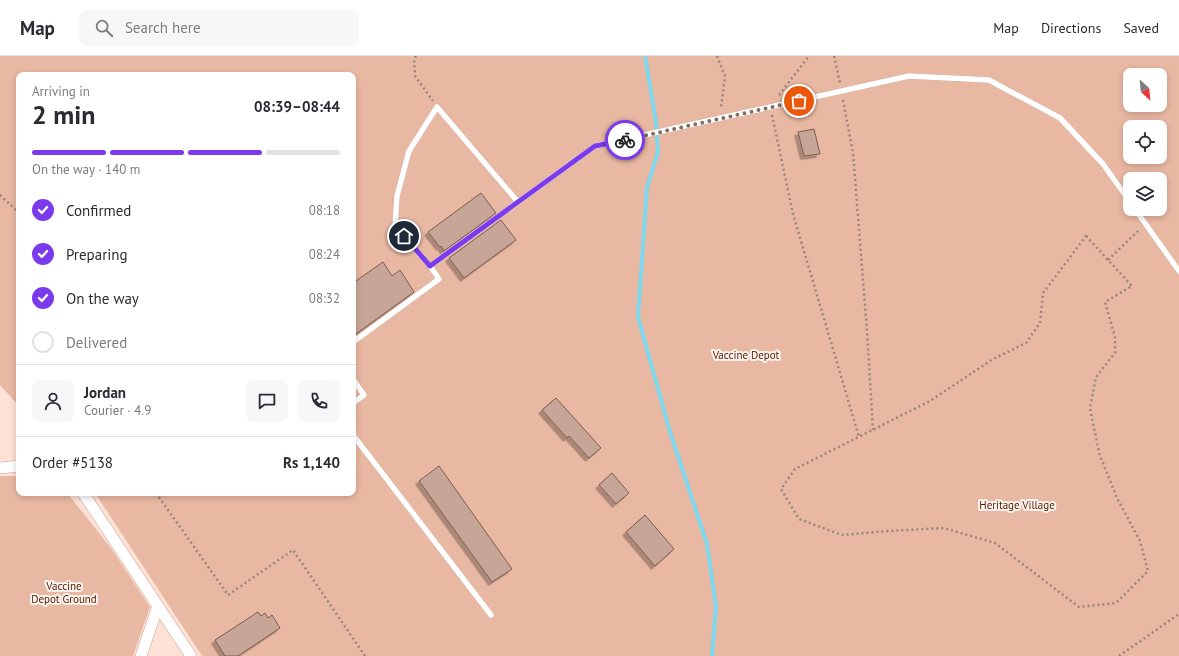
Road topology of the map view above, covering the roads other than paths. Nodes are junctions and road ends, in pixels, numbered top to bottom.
1 (1123, 192) edge
2 (518, 202) junction
3 (1140, 216) edge
4 (430, 266) junction
5 (1179, 271) edge
6 (356, 340) edge
7 (356, 383) edge
8 (356, 401) edge
9 (356, 439) edge
10 (16, 466) edge
11 (0, 468) edge
12 (85, 496) edge
13 (158, 606) junction
14 (491, 615) dead end
15 (141, 656) edge
16 (191, 656) edge

1 - 2 lane
2 - 4 lane
2 - 4 lane
3 - 5 lane
4 - 6 lane
7 - 8 lane
9 - 14 lane
10 - 11 street
12 - 13 street
13 - 15 street
13 - 16 street

